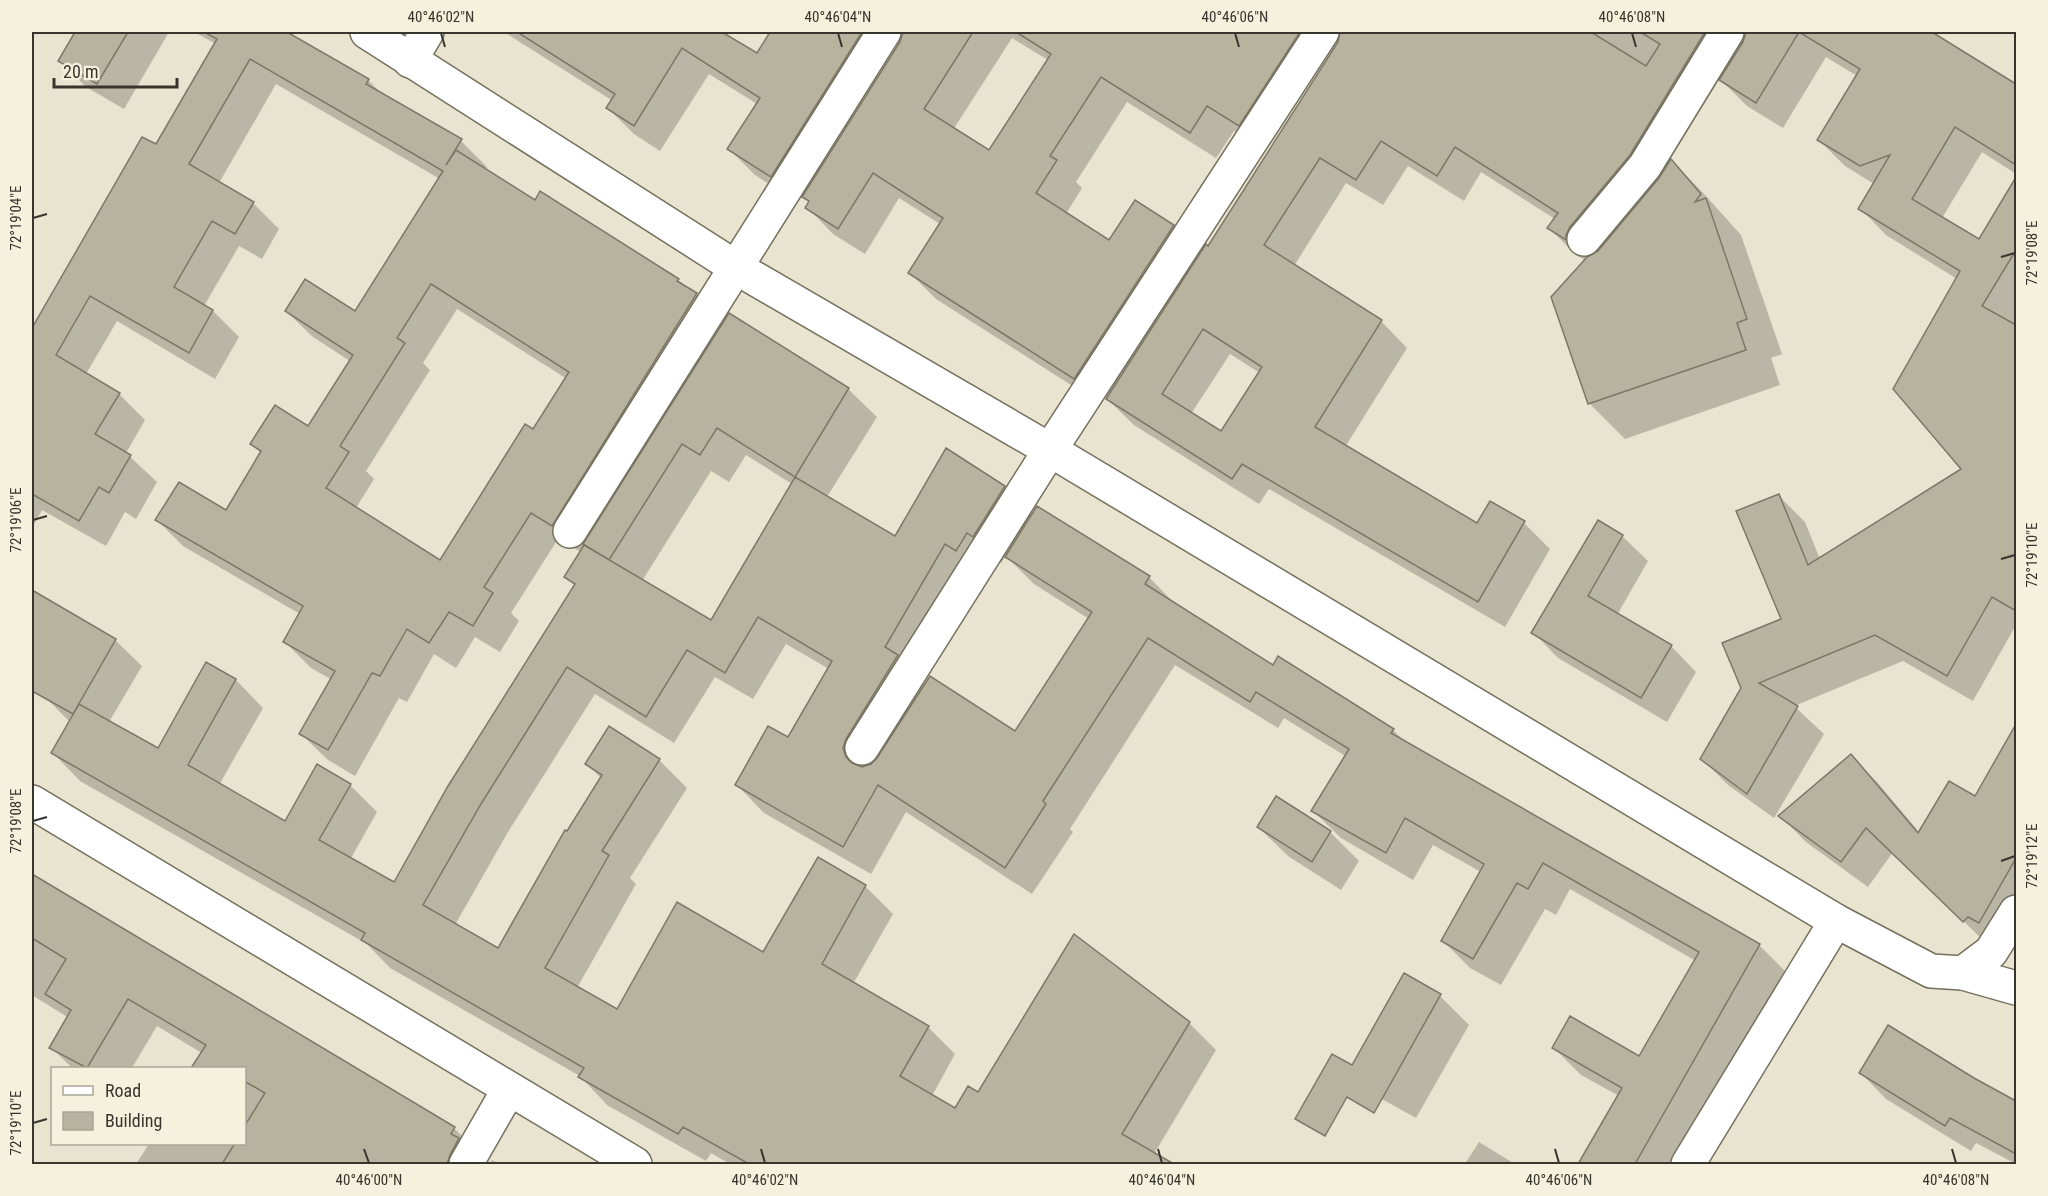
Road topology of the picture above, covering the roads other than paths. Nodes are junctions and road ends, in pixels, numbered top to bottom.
1 (367, 32) edge
2 (428, 32) edge
3 (884, 32) edge
4 (1322, 32) edge
5 (1727, 32) edge
6 (410, 61) junction
7 (1584, 239) dead end
8 (735, 267) junction
9 (1050, 450) junction
10 (570, 531) dead end
11 (862, 748) dead end
12 (32, 802) edge
13 (2016, 912) edge
14 (1836, 921) junction
15 (1963, 973) junction
16 (2016, 988) edge
17 (509, 1089) junction
18 (466, 1164) edge
19 (635, 1164) edge
20 (1688, 1164) edge

1 - 6 street
2 - 6 street
3 - 8 street
4 - 9 street
5 - 7 street
6 - 8 street
8 - 9 street
8 - 10 street
9 - 11 street
9 - 14 street
12 - 17 street
13 - 15 street
14 - 15 street
14 - 20 street
15 - 16 street
17 - 18 street
17 - 19 street

